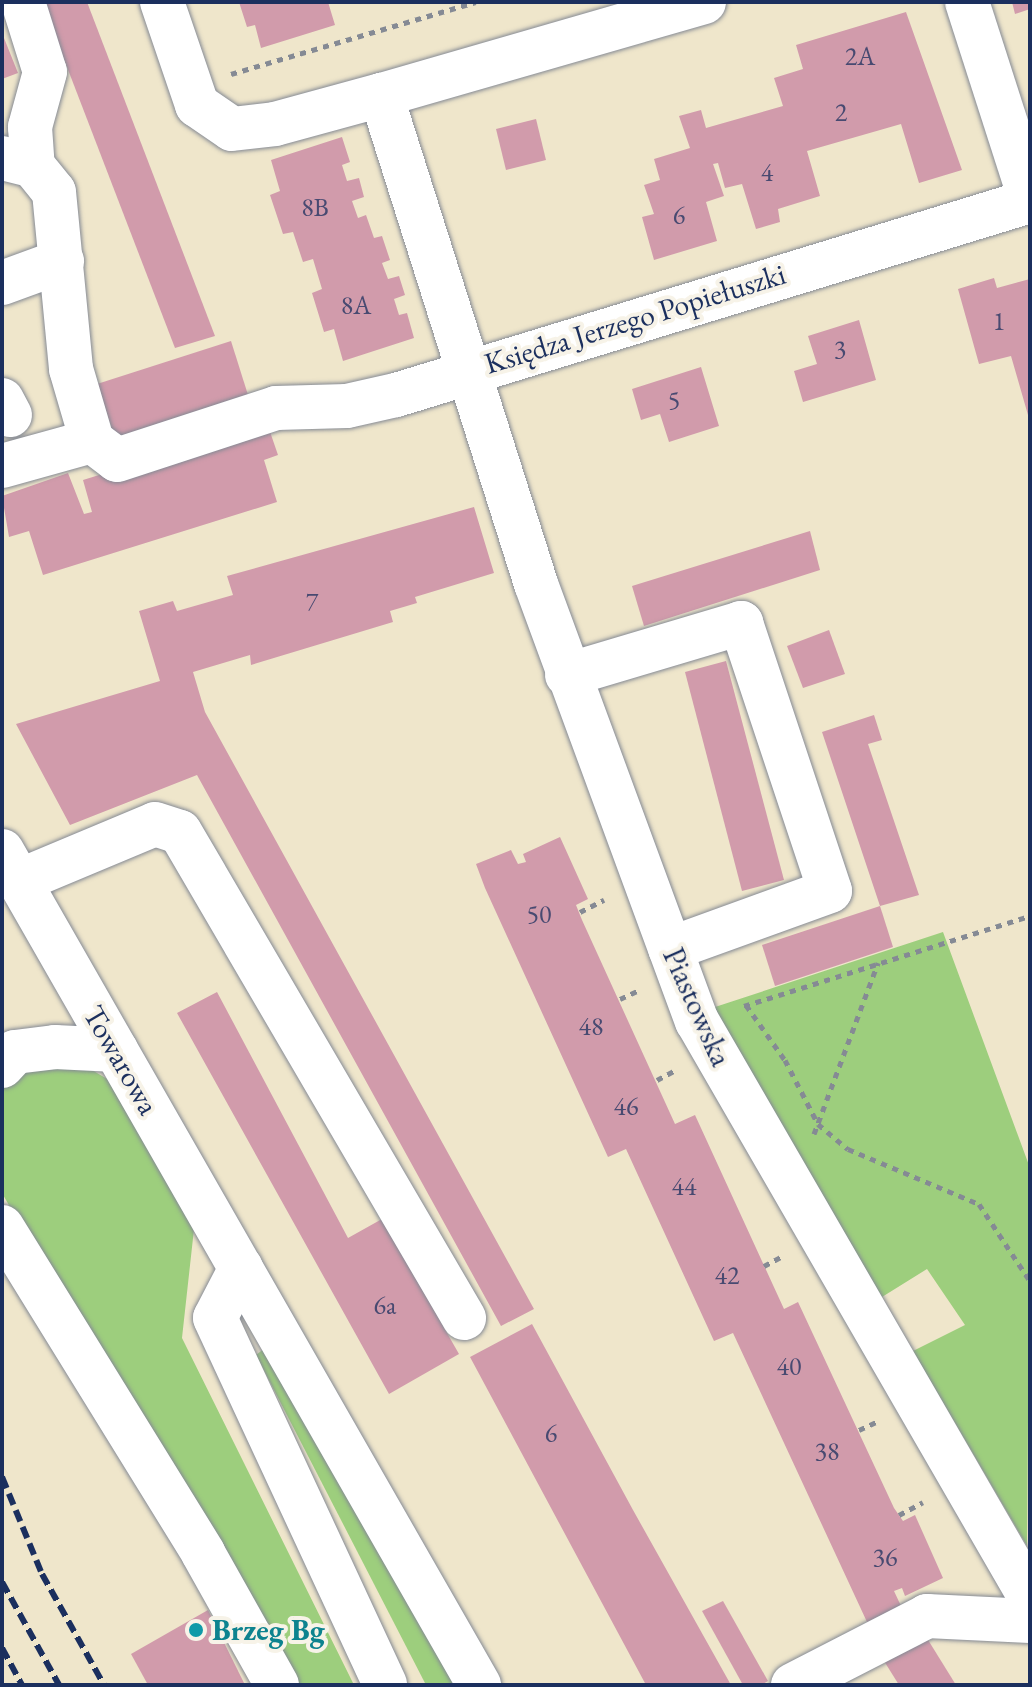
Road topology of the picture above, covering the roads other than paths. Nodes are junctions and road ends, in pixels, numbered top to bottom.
1 (23, 2) edge
2 (162, 2) edge
3 (704, 2) edge
4 (967, 2) edge
5 (381, 95) junction
6 (18, 162) edge
7 (1030, 200) edge
8 (62, 261) junction
9 (2, 283) edge
10 (469, 369) junction
11 (92, 441) junction
12 (2, 466) edge
13 (567, 675) junction
14 (10, 866) edge
15 (670, 949) junction
16 (116, 1050) junction
17 (2, 1066) edge
18 (2, 1227) edge
19 (241, 1268) junction
20 (464, 1318) dead end
21 (1030, 1597) edge
22 (1030, 1621) edge
23 (277, 1685) edge
24 (385, 1685) edge
25 (479, 1685) edge
26 (793, 1685) edge

1 - 6 street
2 - 5 street
3 - 5 street
4 - 7 street
5 - 10 street, Księdza Jerzego Popiełuszki
6 - 8 street
7 - 10 street, Księdza Jerzego Popiełuszki
8 - 9 street
8 - 11 street
10 - 11 street
10 - 13 street, Piastowska
11 - 12 street
13 - 15 street, Piastowska
13 - 15 street
14 - 16 street, Towarowa
14 - 20 street
15 - 21 street, Piastowska
16 - 17 street
16 - 19 street, Towarowa
18 - 23 street
19 - 24 street
19 - 25 street, Towarowa
22 - 26 street

